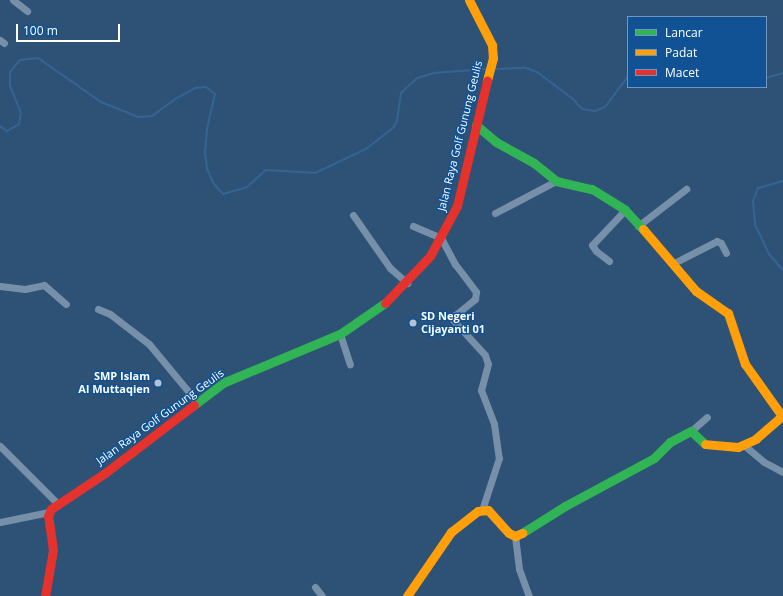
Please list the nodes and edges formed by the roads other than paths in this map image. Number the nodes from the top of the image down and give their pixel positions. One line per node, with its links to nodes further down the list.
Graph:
1 (13, 0): 3 (street)
2 (468, 0): 4 (street, Jalan Raya Golf Gunung Geulis)
3 (27, 11)
4 (476, 125): 5 (street); 12 (street, Jalan Raya Golf Gunung Geulis)
5 (556, 181): 7 (street); 8 (street)
6 (686, 189): 11 (street)
7 (625, 210): 11 (street); 14 (street)
8 (495, 213)
9 (353, 215): 16 (street)
10 (413, 226): 12 (street)
11 (638, 226): 15 (street)
12 (441, 238): 16 (street, Jalan Raya Golf Gunung Geulis); 29 (street)
13 (726, 253): 15 (street)
14 (609, 261)
15 (674, 263): 26 (street)
16 (407, 283): 20 (street, Jalan Raya Golf Gunung Geulis)
17 (0, 286): 18 (street)
18 (66, 304)
19 (98, 309): 22 (street)
20 (340, 334): 21 (street); 22 (street, Jalan Raya Golf Gunung Geulis)
21 (350, 364)
22 (197, 402): 28 (street, Jalan Raya Golf Gunung Geulis)
23 (707, 417): 24 (street)
24 (691, 431): 26 (street); 32 (street)
25 (0, 446): 28 (street)
26 (746, 446): 27 (street)
27 (783, 472)
28 (58, 504): 30 (street, Jalan Raya Golf Gunung Geulis)
29 (482, 510): 32 (street); 36 (street)
30 (50, 512): 31 (street); 34 (street)
31 (0, 522)
32 (515, 536): 37 (street)
33 (315, 587): 35 (street)
34 (45, 596)
35 (322, 596)
36 (407, 596)
37 (529, 596)

